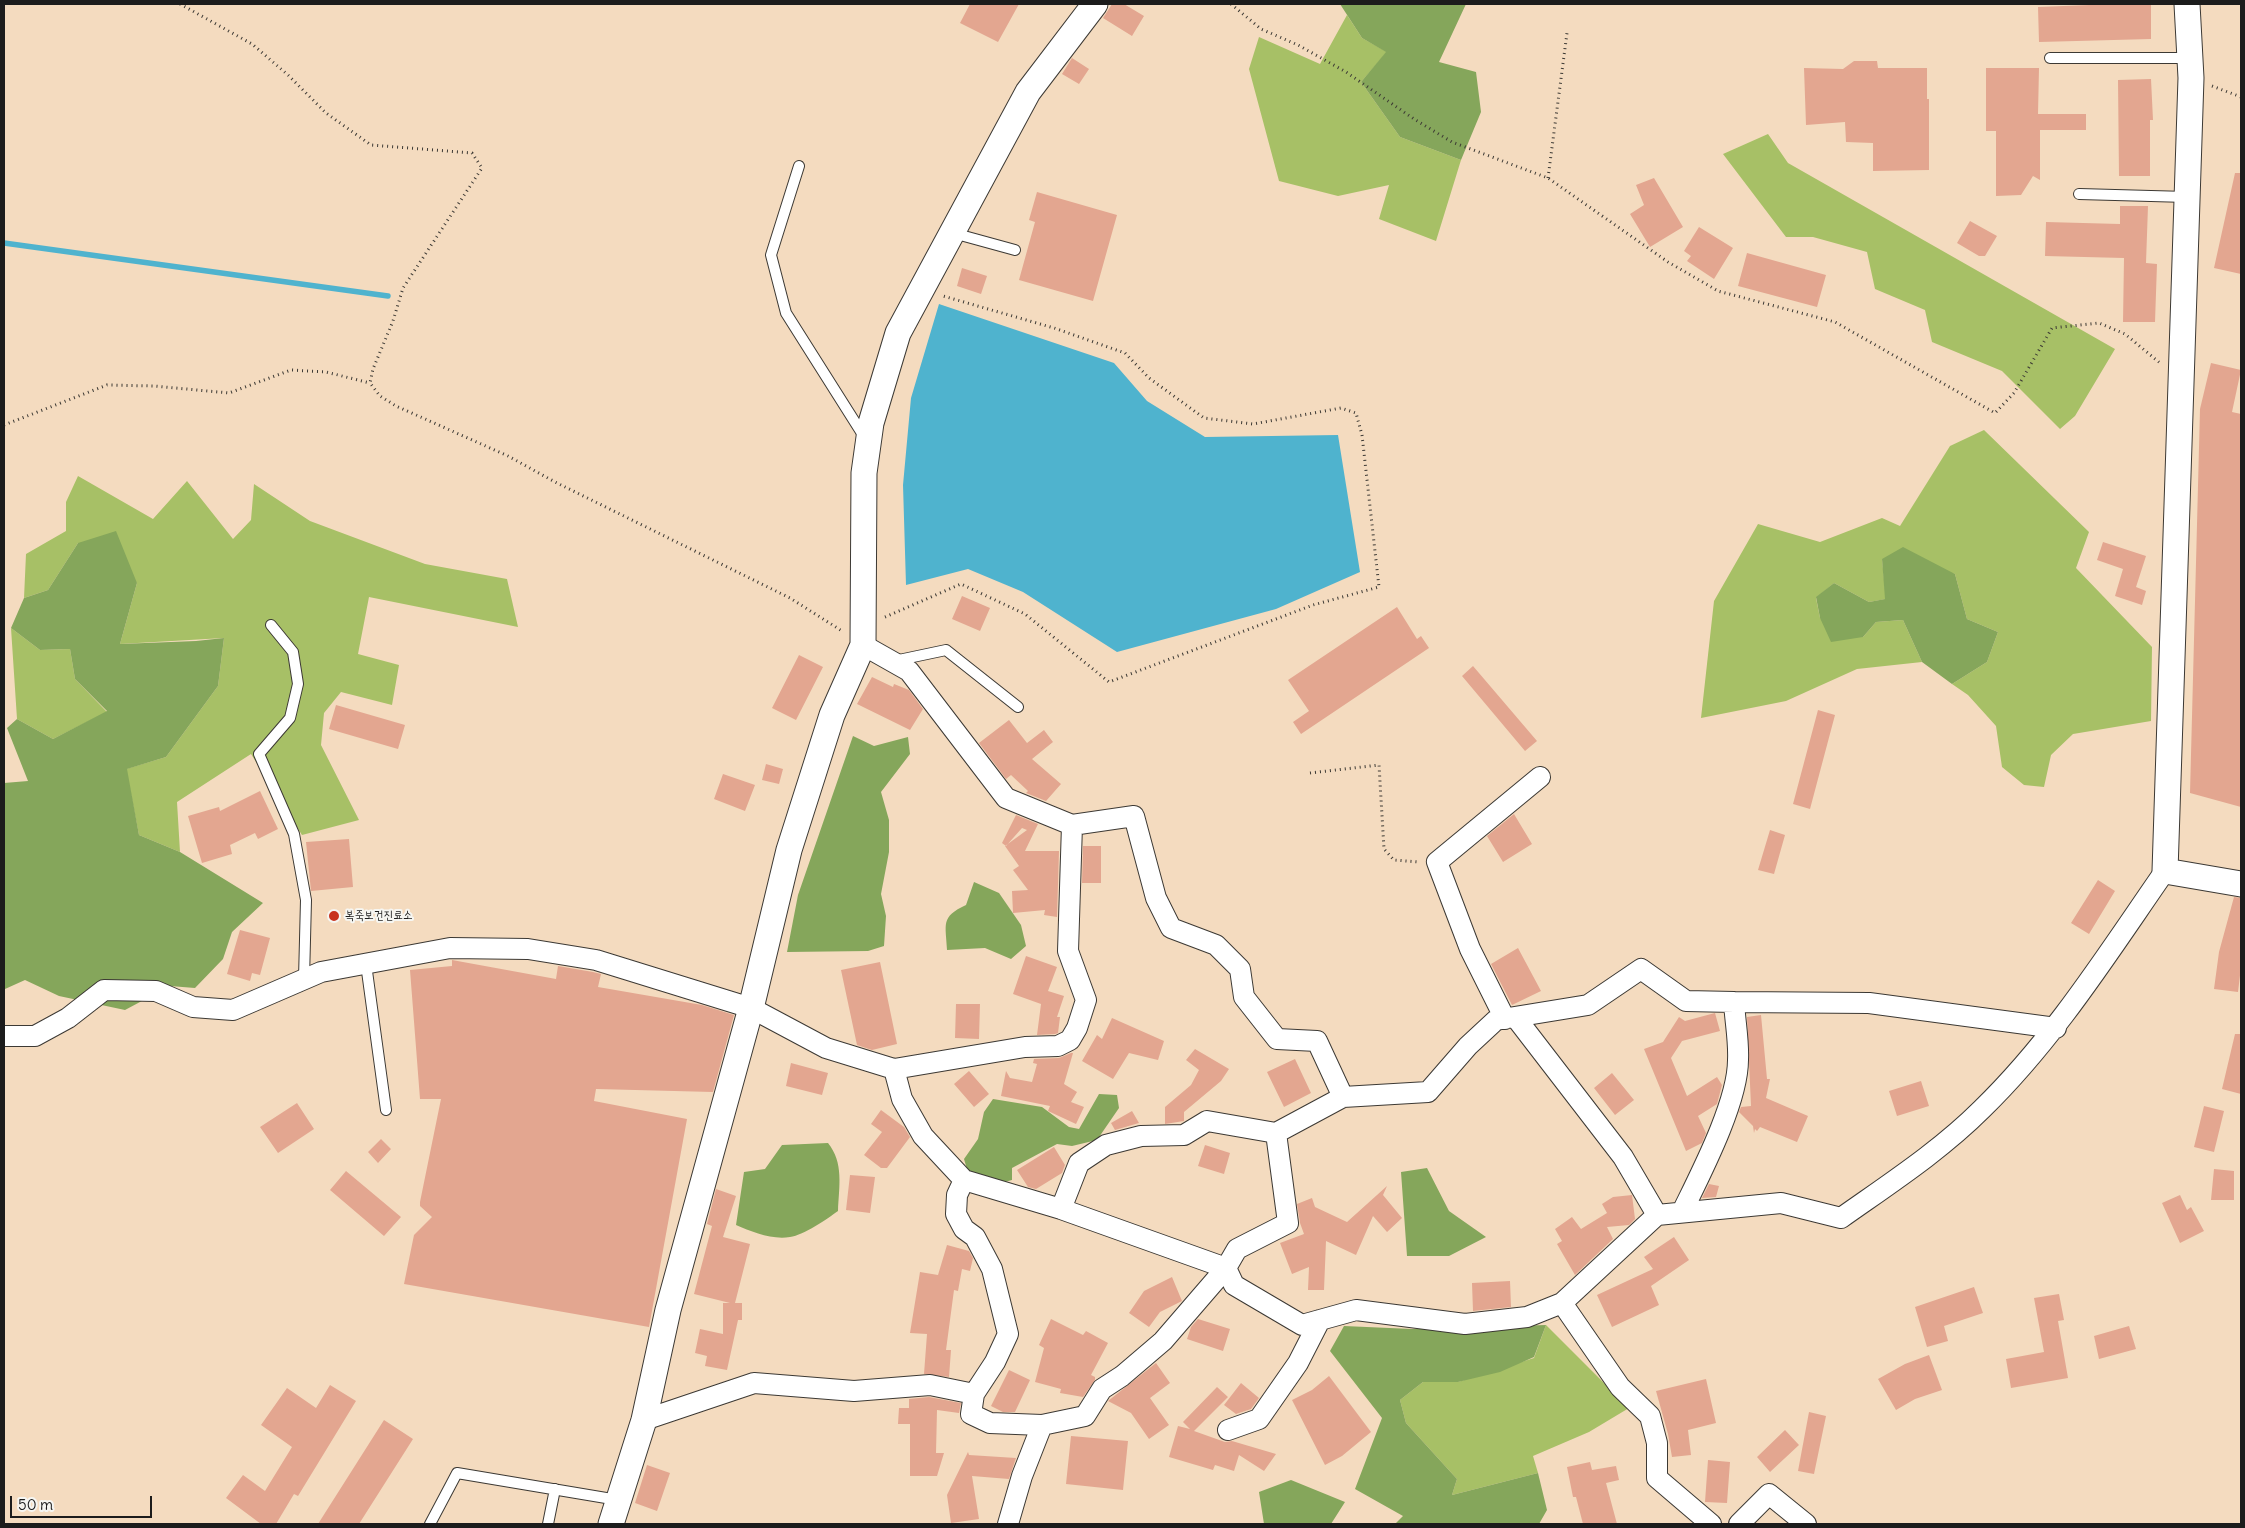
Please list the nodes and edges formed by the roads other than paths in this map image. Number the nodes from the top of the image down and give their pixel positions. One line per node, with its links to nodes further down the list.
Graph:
1 (1095, 4): 8 (street)
2 (2187, 4): 4 (street)
3 (2050, 58): 4 (lane)
4 (2190, 68): 7 (street)
5 (799, 166): 10 (lane)
6 (2079, 194): 7 (lane)
7 (2187, 197): 17 (street)
8 (952, 233): 9 (lane); 10 (street)
9 (1015, 250)
10 (868, 443): 12 (street)
11 (271, 624): 20 (lane)
12 (863, 635): 13 (street); 22 (street)
13 (893, 661): 14 (lane); 16 (street)
14 (1018, 706)
15 (1540, 777): 23 (street)
16 (1072, 825): 26 (street); 27 (street)
17 (2165, 871): 18 (street); 24 (street)
18 (2241, 884)
19 (366, 964): 20 (street); 22 (street); 28 (lane)
20 (304, 979): 25 (street)
21 (1734, 1002): 23 (street); 24 (street); 32 (street)
22 (751, 1008): 26 (street); 38 (street)
23 (1510, 1018): 27 (street); 33 (street)
24 (2056, 1028): 32 (street)
25 (4, 1036)
26 (894, 1069): 30 (street)
27 (1343, 1097): 29 (street)
28 (386, 1110)
29 (1276, 1133): 31 (street); 34 (street)
30 (964, 1180): 31 (street); 37 (street)
31 (1061, 1209): 34 (street)
32 (1682, 1212): 33 (street)
33 (1657, 1215): 35 (street)
34 (1226, 1268): 36 (street); 39 (street)
35 (1562, 1303): 36 (street); 47 (street)
36 (1320, 1320): 40 (street)
37 (974, 1394): 38 (street); 39 (street)
38 (644, 1420): 42 (street)
39 (1042, 1425): 46 (street)
40 (1228, 1430)
41 (555, 1490): 42 (lane); 43 (lane); 44 (lane)
42 (619, 1500): 45 (street)
43 (430, 1524)
44 (548, 1524)
45 (611, 1524)
46 (1008, 1524)
47 (1711, 1524)
48 (1738, 1524): 49 (street)
49 (1806, 1524)

